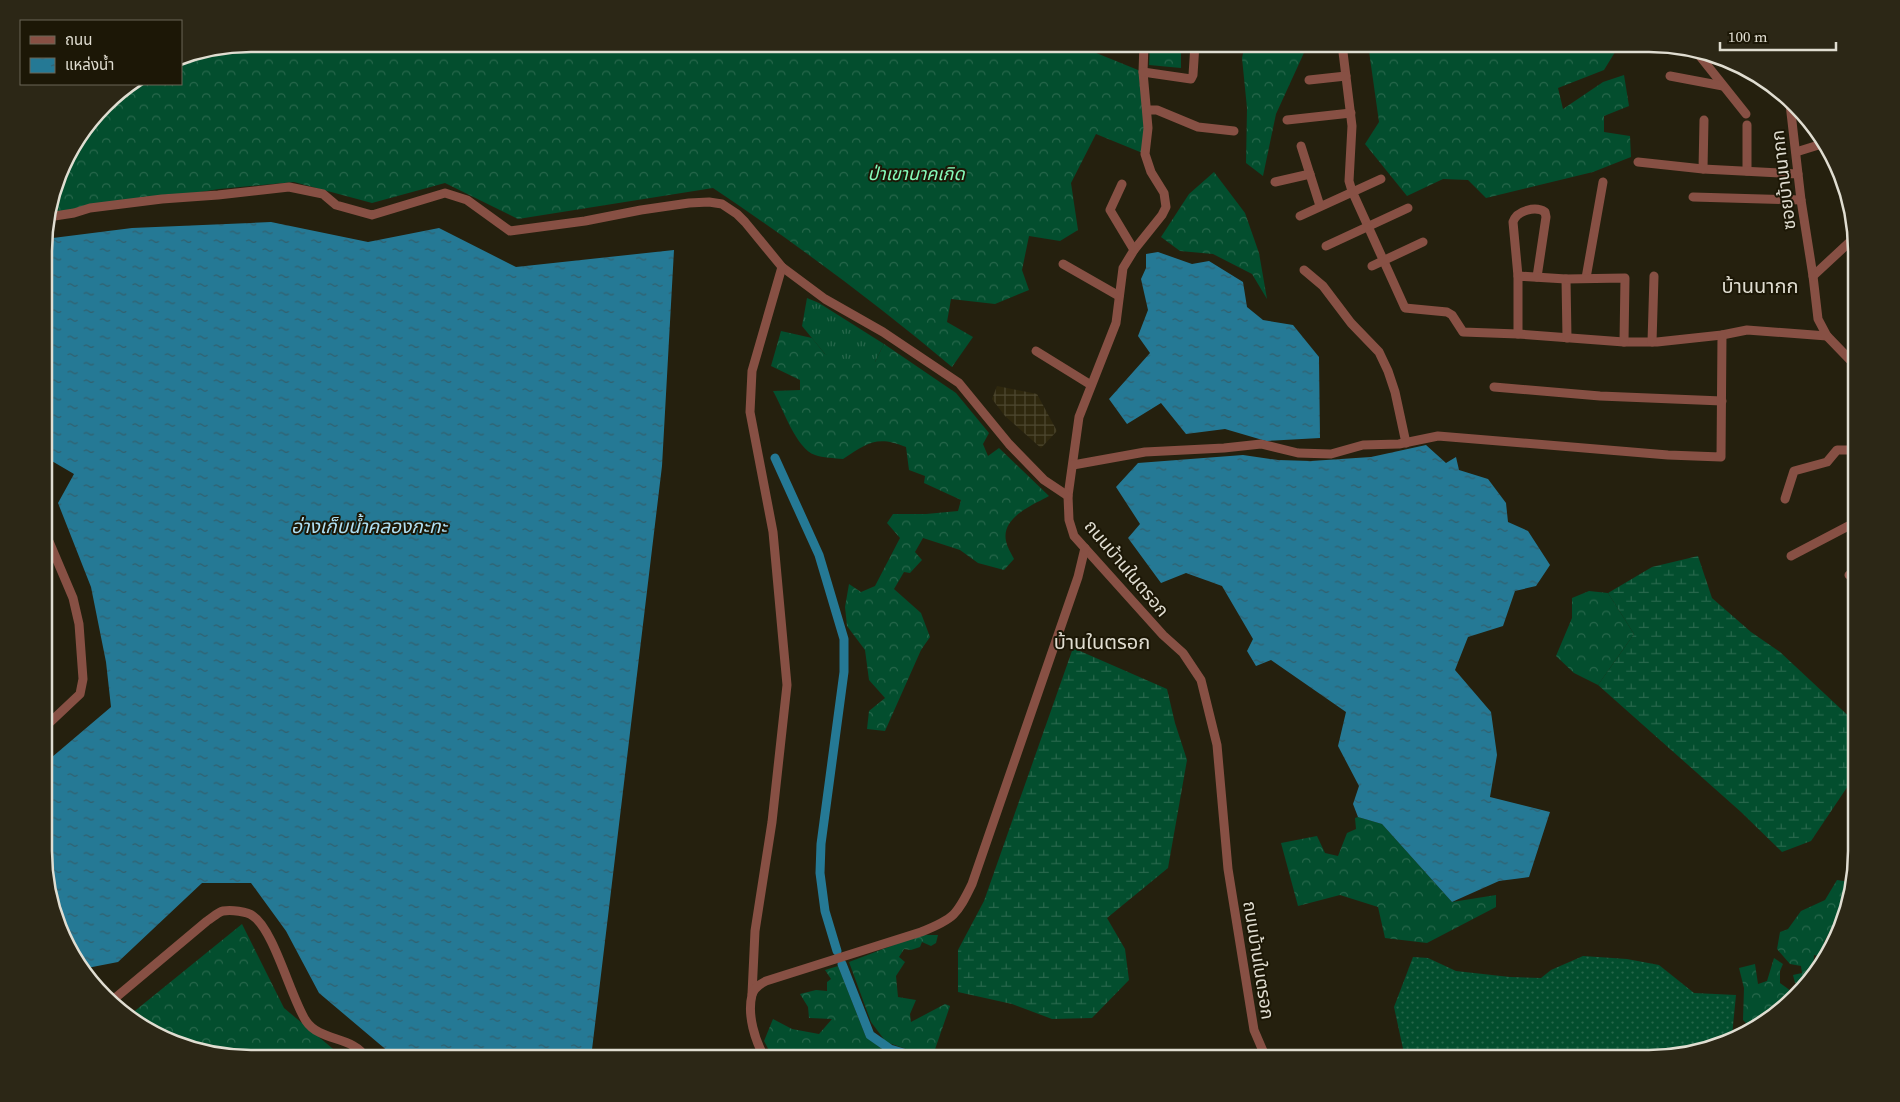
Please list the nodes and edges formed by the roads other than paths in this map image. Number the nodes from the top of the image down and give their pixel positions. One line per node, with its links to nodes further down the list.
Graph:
1 (1144, 52): 5 (street, ถนนบ้านในตรอก)
2 (1194, 52): 5 (street)
3 (1343, 52): 6 (street)
4 (1703, 60): 9 (street)
5 (1143, 72): 10 (street, ถนนบ้านในตรอก)
6 (1346, 76): 8 (street); 11 (street)
7 (1670, 76): 9 (street)
8 (1309, 80)
9 (1723, 86): 13 (street)
10 (1147, 110): 17 (street); 41 (street, ถนนบ้านในตรอก)
11 (1350, 113): 14 (street); 30 (street)
12 (1791, 113): 20 (street, ซอยบ้านนากก)
13 (1746, 114)
14 (1287, 120)
15 (1704, 120): 22 (street)
16 (1747, 125): 23 (street)
17 (1234, 131)
18 (1301, 146): 24 (street)
19 (1817, 146): 20 (street)
20 (1796, 152): 25 (street, ซอยบ้านนากก)
21 (1638, 162): 22 (street)
22 (1702, 169): 23 (street)
23 (1747, 171): 25 (street)
24 (1310, 174): 27 (street); 33 (street)
25 (1798, 174): 32 (street, ซอยบ้านนากก)
26 (1381, 179): 30 (street)
27 (1275, 182)
28 (1603, 182): 52 (street)
29 (1122, 184): 41 (street)
30 (1352, 191): 33 (street); 37 (street)
31 (1693, 197): 32 (street)
32 (1801, 200): 49 (street, ซอยบ้านนากก)
33 (1320, 206): 36 (street)
34 (1408, 208): 37 (street)
35 (56, 216): 45 (street)
36 (1300, 216)
37 (1368, 227): 40 (street); 42 (street)
38 (1423, 242): 42 (street)
39 (1847, 244): 49 (street)
40 (1326, 246)
41 (1134, 250): 53 (street, ถนนบ้านในตรอก)
42 (1383, 261): 44 (street); 54 (street)
43 (1063, 264): 53 (street)
44 (1372, 266)
45 (782, 267): 68 (street); 75 (street)
46 (1304, 270): 65 (street)
47 (1518, 276): 50 (street); 50 (street); 54 (street)
48 (1654, 276): 59 (street)
49 (1813, 276): 56 (street, ซอยบ้านนากก)
50 (1537, 277): 51 (street)
51 (1566, 278): 52 (street); 57 (street)
52 (1586, 278): 58 (street)
53 (1119, 296): 62 (street, ถนนบ้านในตรอก)
54 (1518, 334): 57 (street)
55 (1722, 335): 56 (street); 59 (street); 64 (street)
56 (1827, 336): 61 (street, ซอยบ้านนากก)
57 (1567, 338): 58 (street)
58 (1624, 342): 59 (street)
59 (1652, 342)
60 (1036, 351): 62 (street)
61 (1848, 358)
62 (1091, 385): 67 (street, ถนนบ้านในตรอก)
63 (1494, 387): 64 (street)
64 (1722, 401): 65 (street)
65 (1406, 442): 67 (street)
66 (1848, 450): 69 (street)
67 (1073, 465): 68 (street, ถนนบ้านในตรอก)
68 (1068, 496): 72 (street, ถนนบ้านในตรอก)
69 (1785, 499)
70 (1848, 526): 73 (street)
71 (52, 547): 74 (street)
72 (1085, 548): 75 (street); 79 (street, ถนนบ้านในตรอก)
73 (1791, 556)
74 (52, 722)
75 (752, 994): 78 (street)
76 (117, 997): 77 (street)
77 (359, 1050)
78 (760, 1050)
79 (1263, 1050)

